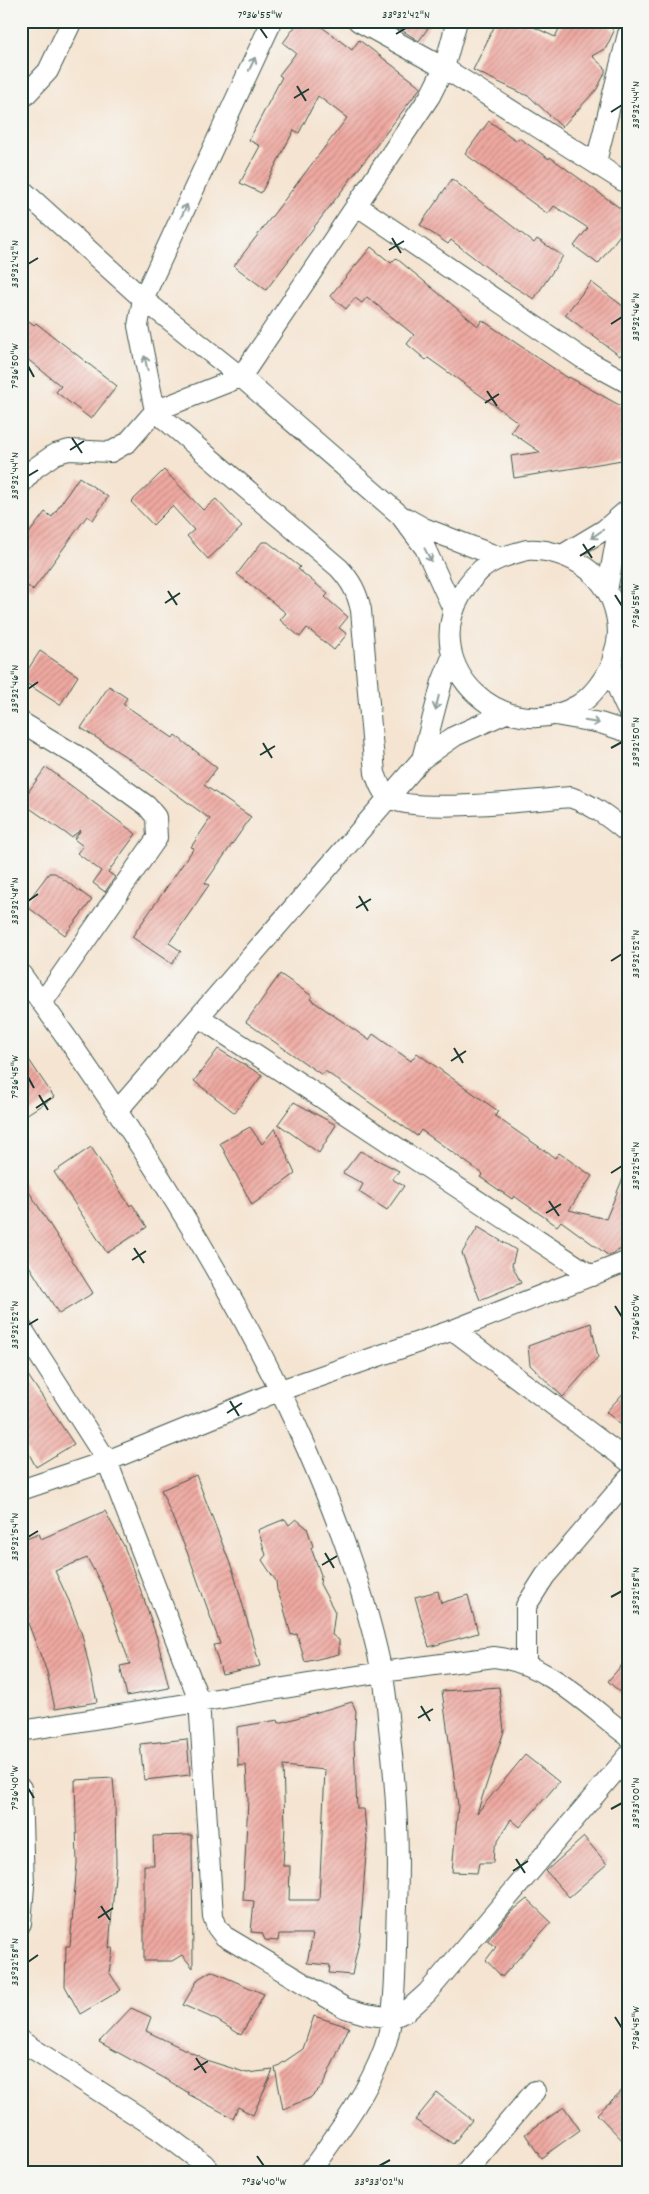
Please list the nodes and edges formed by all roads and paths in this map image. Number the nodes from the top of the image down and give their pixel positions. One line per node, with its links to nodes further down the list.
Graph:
1 (72, 21): 7 (street)
2 (272, 21): 12 (street, one-way to 2)
3 (358, 21): 6 (street)
4 (457, 21): 6 (street)
5 (628, 34): 8 (street)
6 (444, 68): 8 (street); 11 (street)
7 (21, 100)
8 (596, 162): 9 (street)
9 (628, 184)
10 (21, 189): 12 (street)
11 (356, 205): 13 (street); 14 (street)
12 (143, 299): 13 (street); 15 (street, one-way to 12)
13 (241, 376): 15 (street); 18 (street)
14 (628, 383)
15 (155, 411): 16 (street); 31 (street)
16 (21, 484)
17 (628, 510): 19 (street, one-way to 19); 21 (street)
18 (400, 515): 20 (street); 22 (street, one-way to 22)
19 (564, 554): 20 (street); 21 (street)
20 (499, 557): 22 (street)
21 (607, 591): 24 (street)
22 (453, 609): 23 (street)
23 (452, 657): 26 (street); 30 (street, one-way to 30)
24 (612, 665): 25 (street); 27 (street)
25 (628, 711)
26 (506, 713): 27 (street); 30 (street)
27 (555, 715): 29 (street, one-way to 29)
28 (21, 722): 34 (street)
29 (628, 732)
30 (422, 759): 31 (street)
31 (388, 797): 32 (street); 35 (street)
32 (628, 833)
33 (21, 974): 34 (street)
34 (42, 1003): 36 (street)
35 (199, 1018): 36 (street); 38 (street)
36 (118, 1110): 41 (street)
37 (628, 1261): 38 (street)
38 (592, 1276): 40 (street)
39 (21, 1327): 42 (street)
40 (453, 1330): 41 (street); 43 (street)
41 (281, 1390): 42 (street); 47 (street)
42 (107, 1461): 45 (street); 48 (street)
43 (628, 1461)
44 (628, 1479): 46 (street)
45 (21, 1490)
46 (526, 1664): 47 (street); 50 (street)
47 (382, 1672): 48 (street); 54 (street)
48 (199, 1700): 49 (street); 54 (street)
49 (21, 1731)
50 (628, 1736)
51 (628, 1756): 54 (street)
52 (21, 1788): 53 (street)
53 (21, 1923)
54 (392, 2018): 58 (street)
55 (21, 2041): 57 (street)
56 (535, 2091): 59 (street)
57 (212, 2173)
58 (309, 2173)
59 (465, 2173)

